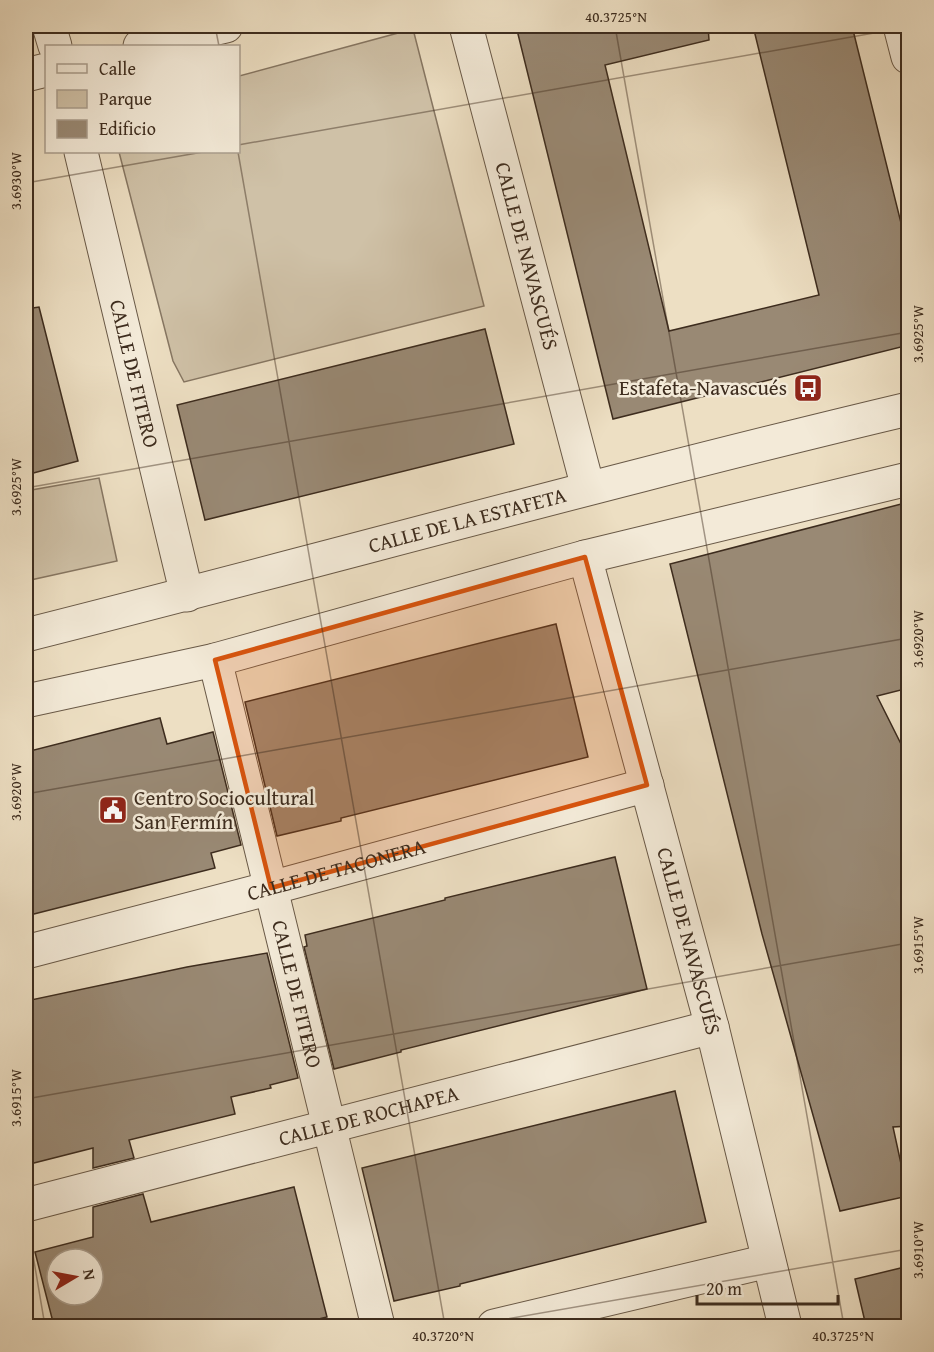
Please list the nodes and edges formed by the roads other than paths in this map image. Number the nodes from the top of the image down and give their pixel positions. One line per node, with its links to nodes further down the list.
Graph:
1 (49, 26): 5 (street)
2 (226, 26): 6 (street)
3 (466, 26): 13 (street, CALLE DE NAVASCUÉS)
4 (900, 26): 7 (street)
5 (55, 45)
6 (144, 45)
7 (909, 57)
8 (45, 70): 9 (street)
9 (26, 75)
10 (81, 153): 15 (street, CALLE DE FITERO)
11 (909, 409): 13 (street, CALLE DE LA ESTAFETA)
12 (909, 479): 14 (street)
13 (588, 488): 15 (street, CALLE DE LA ESTAFETA)
14 (585, 557): 17 (street); 19 (street, CALLE DE NAVASCUÉS)
15 (187, 595): 16 (street, CALLE DE LA ESTAFETA)
16 (26, 635)
17 (215, 660): 18 (street); 20 (street, CALLE DE FITERO)
18 (26, 701)
19 (647, 785): 20 (street, CALLE DE TACONERA); 22 (street, CALLE DE NAVASCUÉS)
20 (271, 888): 21 (street, CALLE DE TACONERA); 23 (street, CALLE DE FITERO)
21 (26, 952)
22 (712, 1027): 23 (street, CALLE DE ROCHAPEA); 25 (street, CALLE DE NAVASCUÉS)
23 (329, 1126): 24 (street, CALLE DE ROCHAPEA); 26 (street, CALLE DE FITERO)
24 (26, 1205)
25 (768, 1261): 27 (street); 28 (street, CALLE DE NAVASCUÉS)
26 (378, 1326)
27 (494, 1326)
28 (785, 1326)

